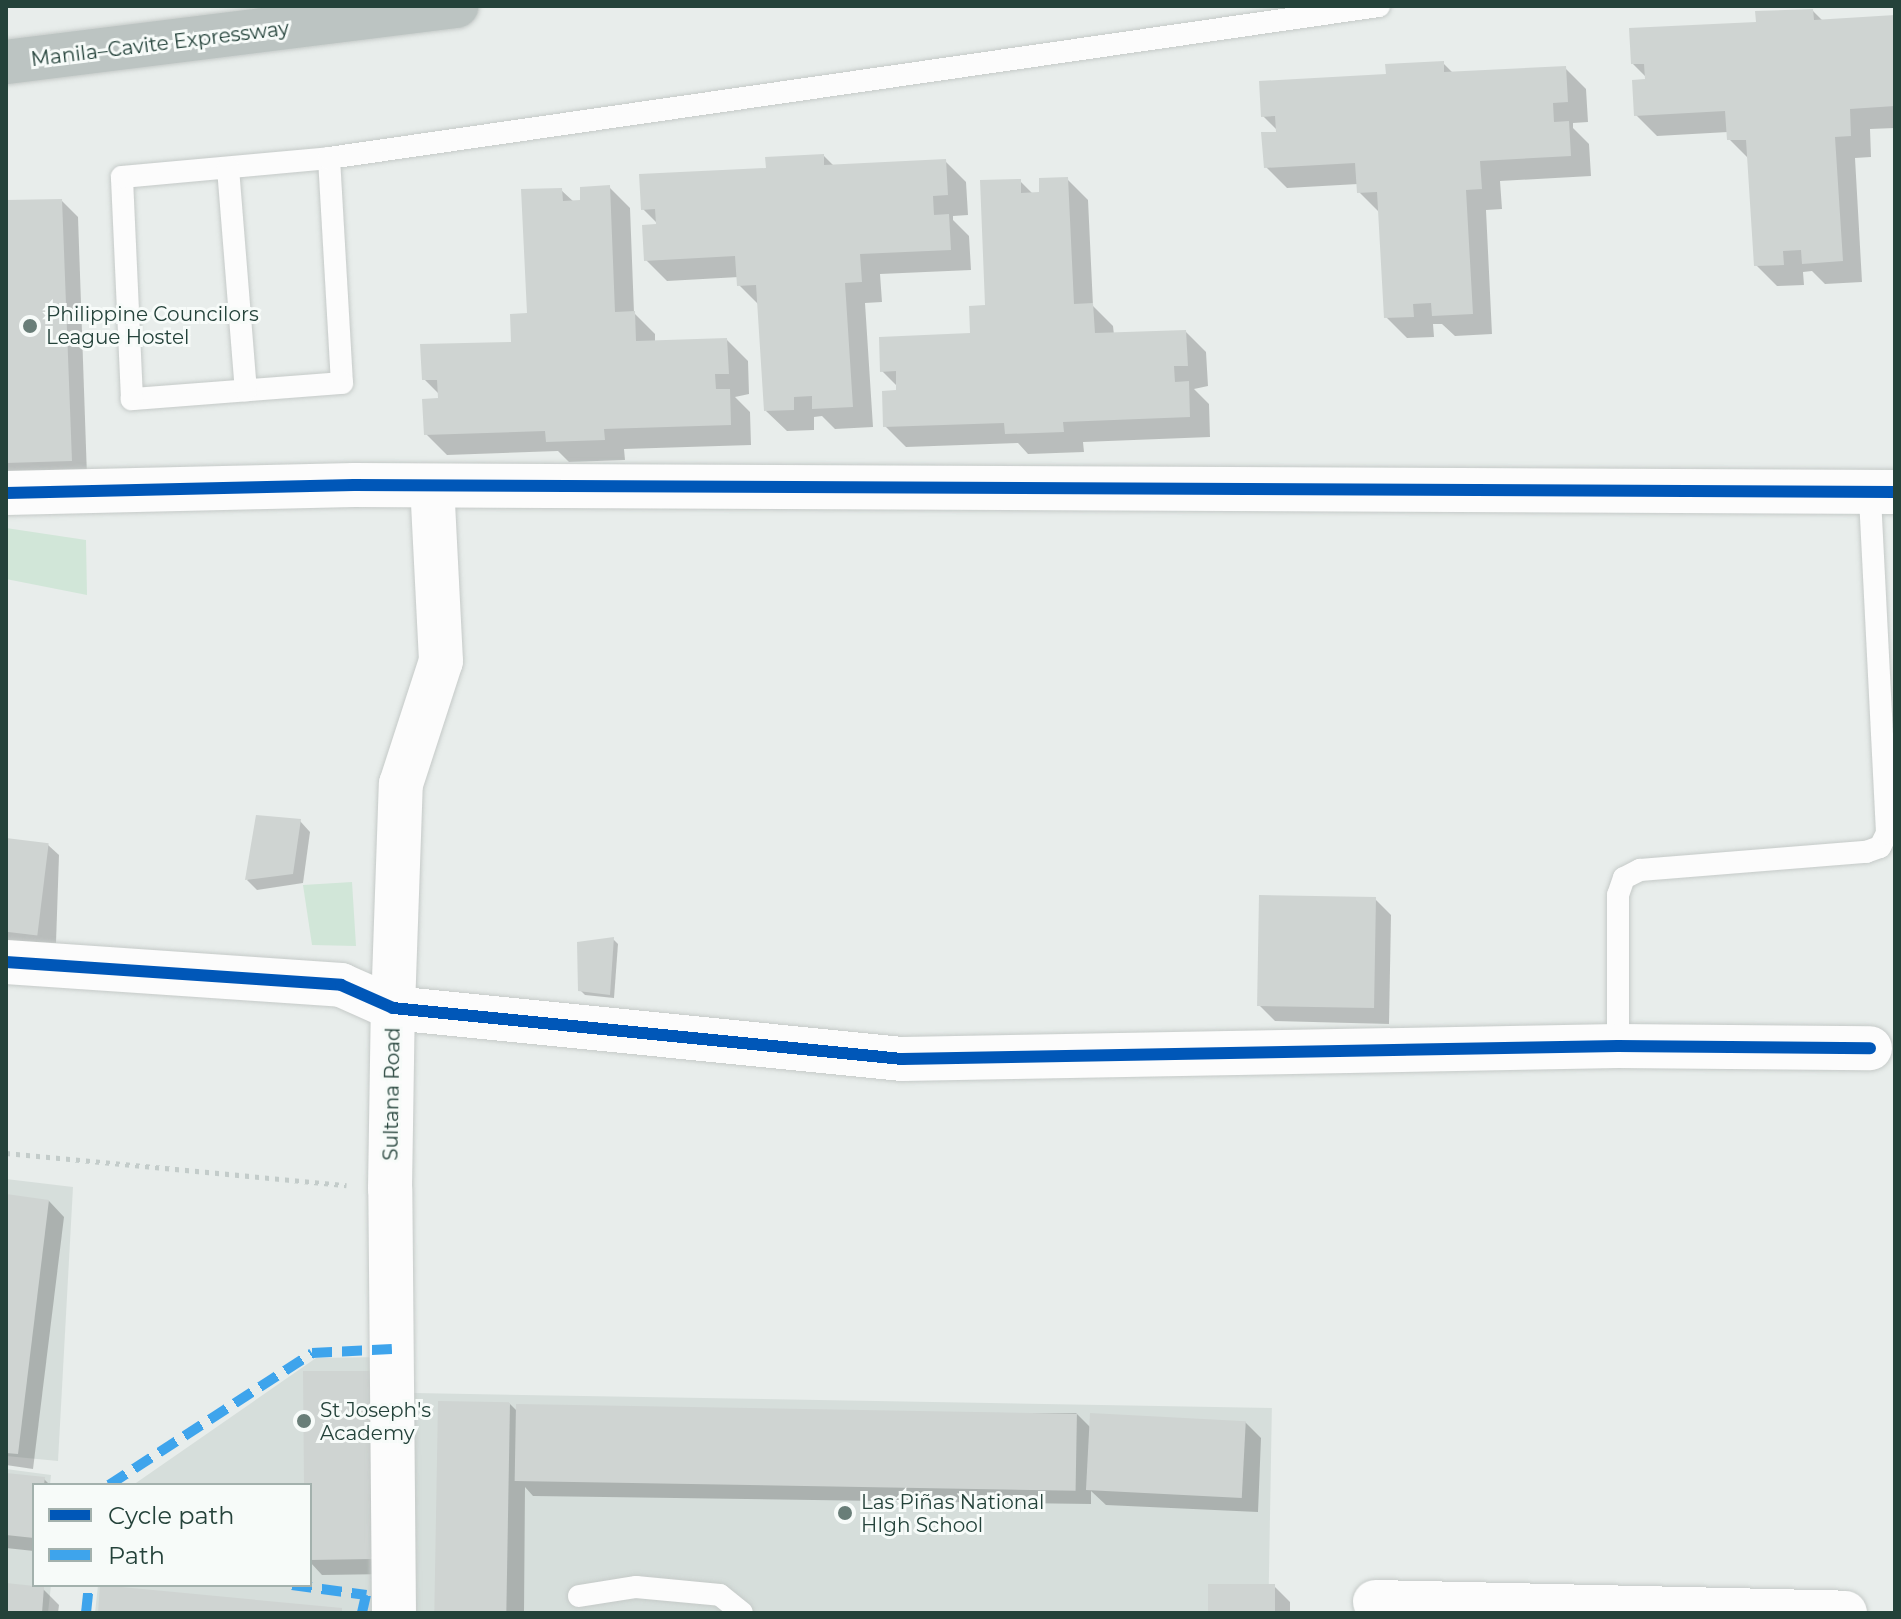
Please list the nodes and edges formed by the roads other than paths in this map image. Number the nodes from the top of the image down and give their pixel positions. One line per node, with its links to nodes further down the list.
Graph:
1 (457, 6): 3 (highway, Manila–Cavite Expressway)
2 (1379, 6): 4 (lane)
3 (6, 62)
4 (329, 158): 5 (lane); 6 (lane)
5 (228, 168): 6 (lane); 6 (lane)
6 (246, 390)
7 (432, 486): 8 (street); 9 (street); 11 (street, Sultana Road)
8 (1883, 492): 12 (lane)
9 (6, 493)
10 (6, 962): 11 (street)
11 (393, 1008): 12 (street); 16 (street, Sultana Road)
12 (1618, 1046): 13 (street)
13 (1870, 1048)
14 (579, 1596): 17 (lane)
15 (1375, 1602): 18 (street)
16 (394, 1613)
17 (742, 1613)
18 (1845, 1613)

